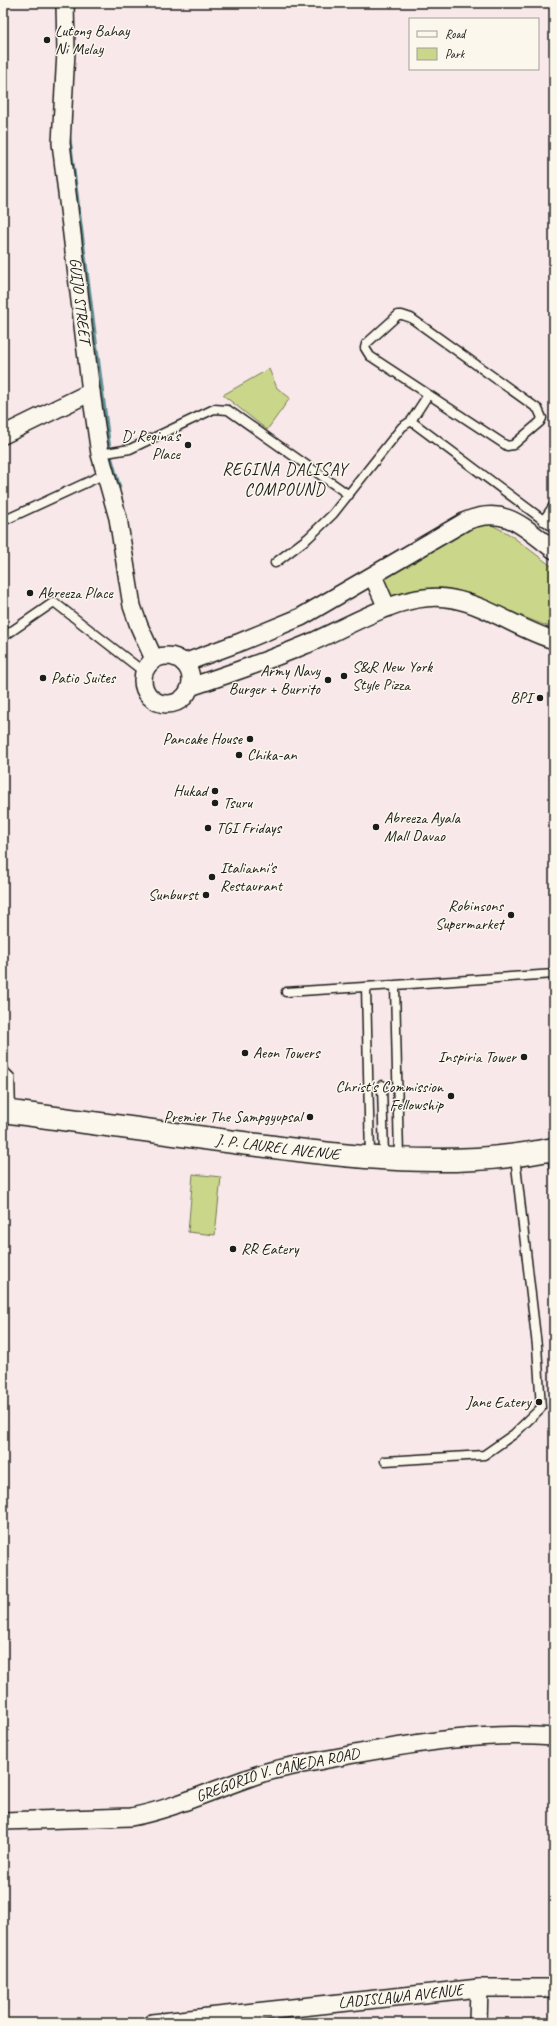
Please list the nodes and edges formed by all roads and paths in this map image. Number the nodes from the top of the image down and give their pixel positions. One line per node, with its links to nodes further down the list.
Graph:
1 (65, 3): 2 (street, GUIJO STREET)
2 (91, 392): 5 (street); 6 (street, GUIJO STREET)
3 (428, 395): 3 (lane); 4 (lane)
4 (411, 421): 8 (lane); 11 (lane)
5 (3, 435)
6 (100, 454): 7 (street, GUIJO STREET); 8 (lane)
7 (105, 474): 10 (lane); 20 (street, GUIJO STREET)
8 (349, 494): 14 (lane)
9 (554, 504): 11 (lane)
10 (3, 521)
11 (544, 521): 12 (lane)
12 (554, 528)
13 (554, 550): 15 (street)
14 (275, 563)
15 (372, 576): 16 (street); 19 (street)
16 (387, 608): 18 (street); 21 (street)
17 (3, 637): 20 (lane)
18 (554, 640)
19 (184, 663): 20 (street); 21 (street)
20 (149, 665): 21 (street)
21 (190, 687)
22 (554, 974): 23 (lane)
23 (395, 985): 24 (lane); 31 (lane)
24 (366, 987): 25 (lane); 31 (lane)
25 (286, 992)
26 (3, 1070): 28 (lane)
27 (382, 1085): 31 (lane)
28 (7, 1112): 31 (main road, J. P. LAUREL AVENUE)
29 (514, 1154): 30 (main road, J. P. LAUREL AVENUE); 31 (main road, J. P. LAUREL AVENUE); 32 (lane)
30 (553, 1155)
31 (384, 1159)
32 (385, 1461)
33 (554, 1737): 34 (street, GREGORIO V. CAÑEDA ROAD)
34 (3, 1821)
35 (479, 1988): 36 (street, LADISLAWA AVENUE); 37 (street, LADISLAWA AVENUE); 39 (street)
36 (554, 1988)
37 (274, 2017): 38 (street, LADISLAWA AVENUE)
38 (152, 2023)
39 (478, 2023)

